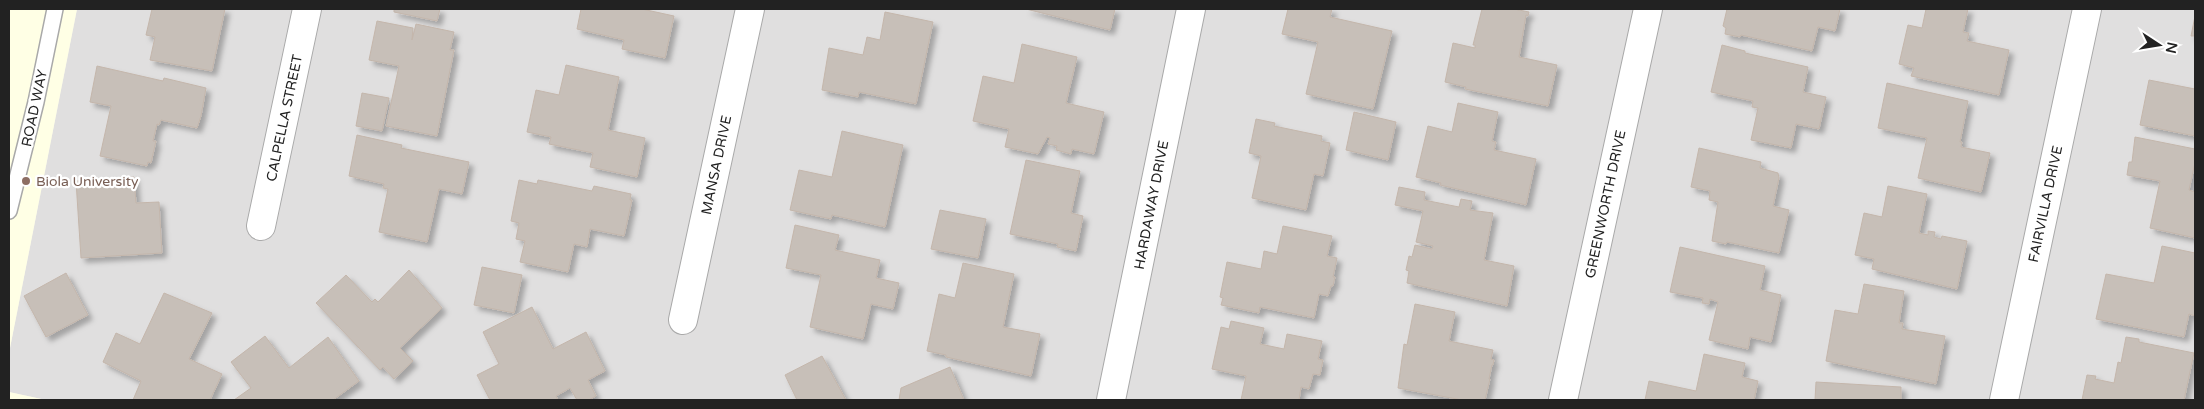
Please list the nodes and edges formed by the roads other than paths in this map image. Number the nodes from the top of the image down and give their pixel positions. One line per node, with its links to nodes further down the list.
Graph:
1 (55, 9): 7 (lane, ROAD WAY)
2 (308, 9): 8 (street, CALPELLA STREET)
3 (750, 9): 9 (street, MANSA DRIVE)
4 (1191, 9): 10 (street, HARDAWAY DRIVE)
5 (1648, 9): 11 (street, GREENWORTH DRIVE)
6 (2086, 9): 12 (street, FAIRVILLA DRIVE)
7 (9, 211)
8 (261, 226)
9 (683, 320)
10 (1112, 400)
11 (1563, 400)
12 (2004, 400)

